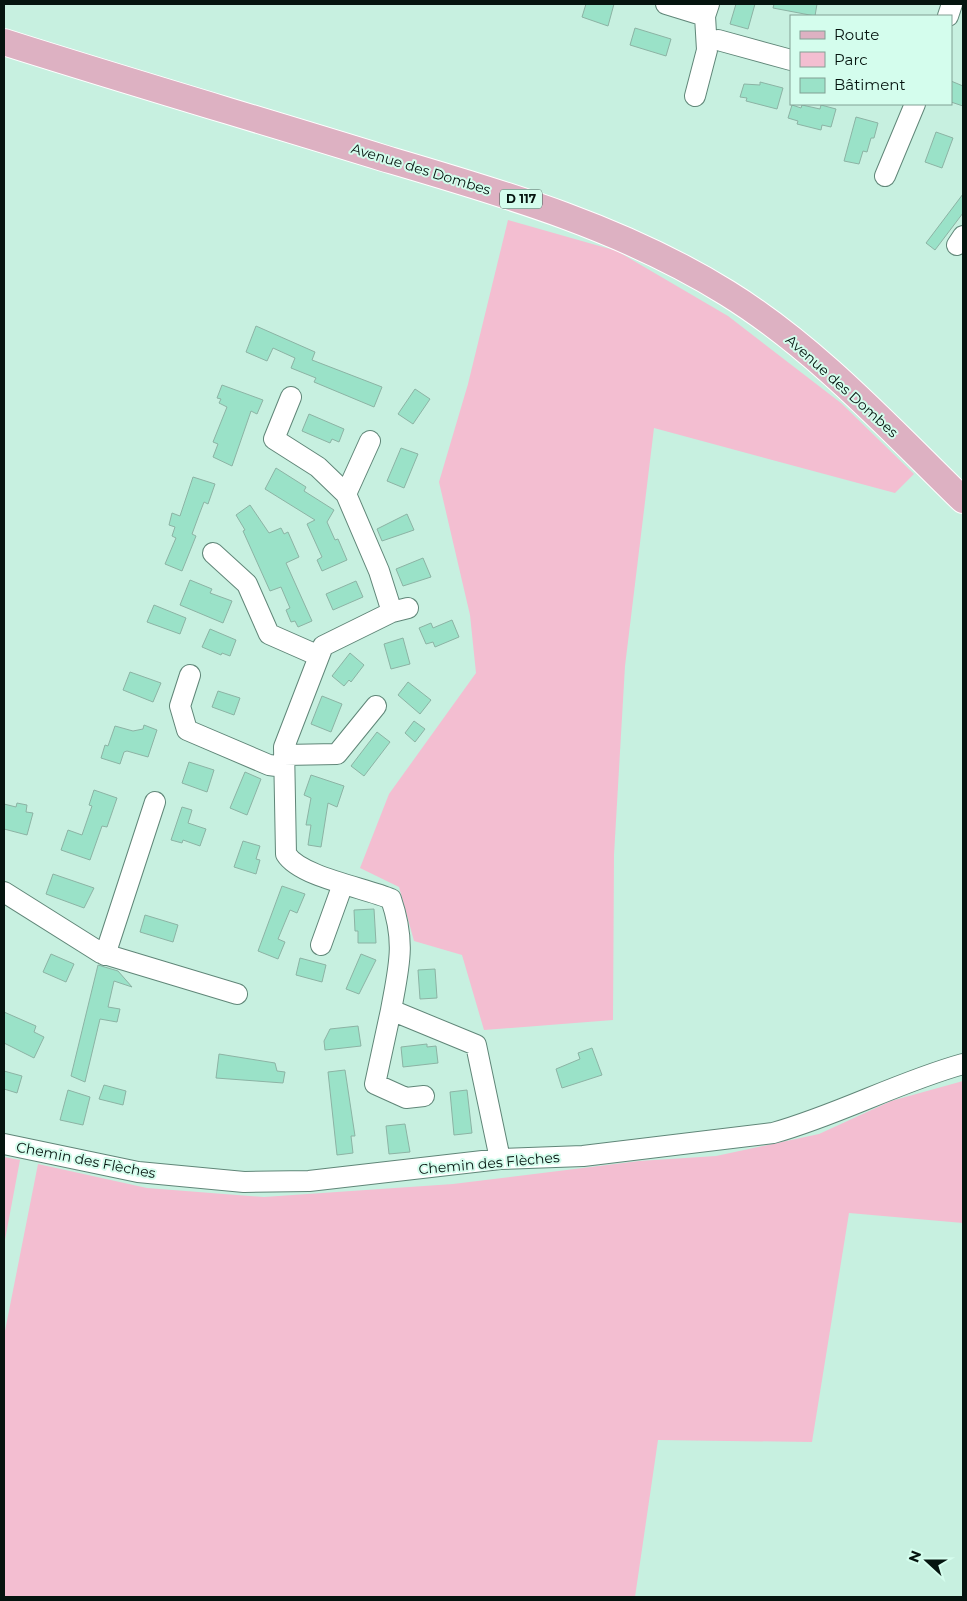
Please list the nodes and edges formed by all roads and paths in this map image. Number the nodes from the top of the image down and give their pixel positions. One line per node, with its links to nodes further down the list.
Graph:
1 (666, 4): 2 (street)
2 (707, 10): 4 (street)
3 (4, 42): 12 (main road, Avenue des Dombes / D 117)
4 (707, 42): 5 (street); 6 (street)
5 (790, 60)
6 (695, 96)
7 (915, 105): 8 (street)
8 (885, 176)
9 (291, 397): 11 (street)
10 (370, 441): 11 (street)
11 (346, 494): 14 (street)
12 (963, 500)
13 (213, 553): 14 (street)
14 (319, 656): 17 (street)
15 (190, 675): 17 (street)
16 (376, 706): 17 (street)
17 (284, 761): 19 (street)
18 (155, 802): 22 (street)
19 (343, 884): 21 (street); 24 (street)
20 (4, 892): 22 (street)
21 (321, 945)
22 (105, 955): 23 (street)
23 (237, 994)
24 (391, 1010): 26 (street); 28 (street)
25 (963, 1064): 28 (street, Chemin des Flèches)
26 (424, 1096)
27 (4, 1144): 28 (street, Chemin des Flèches)
28 (500, 1159)

